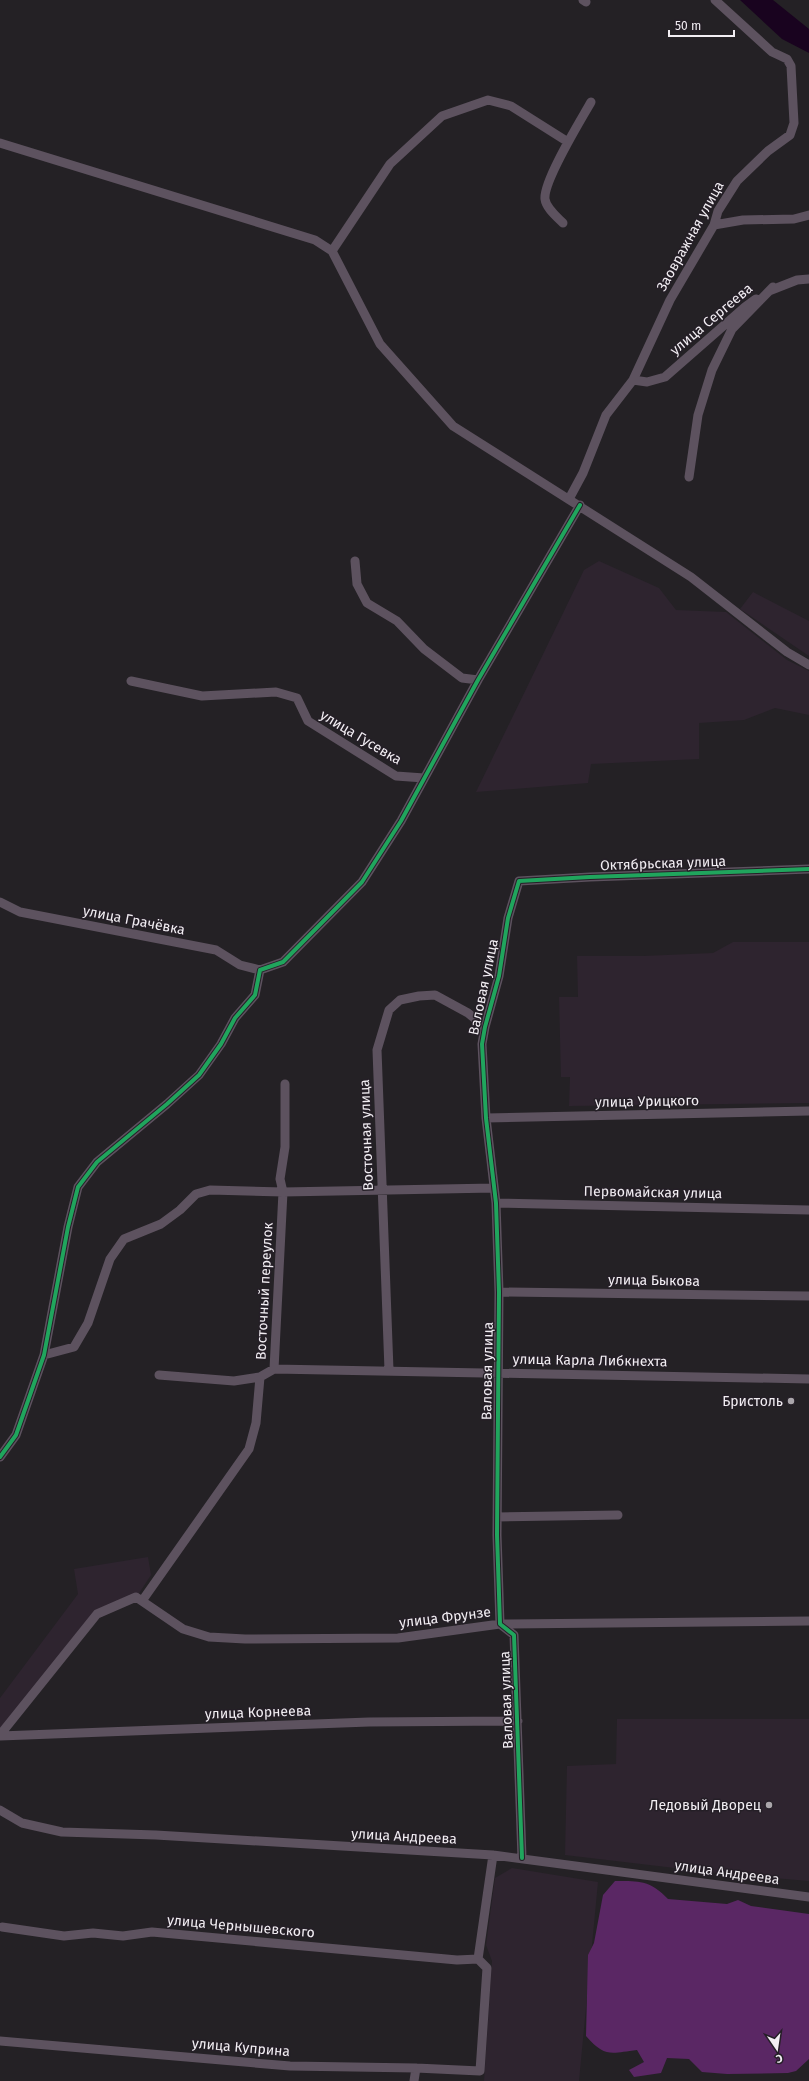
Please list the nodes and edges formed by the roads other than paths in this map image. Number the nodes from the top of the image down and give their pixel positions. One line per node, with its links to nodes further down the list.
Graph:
1 (715, 0): 7 (street, Заовражная улица)
2 (591, 102): 3 (street)
3 (568, 142): 6 (street); 8 (street)
4 (0, 143): 8 (street)
5 (809, 216): 7 (street)
6 (563, 223)
7 (714, 225): 11 (street, Заовражная улица)
8 (332, 252): 13 (street)
9 (809, 279): 10 (street, улица Сергеева)
10 (773, 287): 11 (street, улица Сергеева); 12 (street)
11 (633, 380): 13 (street, Заовражная улица)
12 (689, 477)
13 (569, 499): 14 (street)
14 (580, 506): 16 (street); 17 (street)
15 (355, 561): 17 (street)
16 (809, 665)
17 (478, 680): 19 (street)
18 (131, 681): 19 (street, улица Гусевка)
19 (424, 778): 23 (street)
20 (809, 869): 21 (street, Октябрьская улица)
21 (519, 881): 24 (street, Валовая улица)
22 (0, 902): 23 (street, улица Грачёвка)
23 (260, 970): 35 (street)
24 (485, 1027): 27 (street, Валовая улица); 29 (street, Восточная улица)
25 (285, 1084): 30 (street, Восточный переулок)
26 (809, 1112): 27 (street, улица Урицкого)
27 (486, 1118): 28 (street, Валовая улица)
28 (494, 1188): 29 (street); 31 (street, Валовая улица)
29 (382, 1190): 30 (street); 37 (street, Восточная улица)
30 (283, 1192): 35 (street); 36 (street, Восточный переулок)
31 (496, 1203): 32 (street, Первомайская улица); 33 (street, Валовая улица)
32 (809, 1210)
33 (499, 1292): 34 (street, улица Быкова); 38 (street, Валовая улица)
34 (809, 1296)
35 (44, 1355): 42 (street)
36 (274, 1369): 37 (street, улица Карла Либкнехта); 40 (street, Восточный переулок)
37 (389, 1370): 38 (street, улица Карла Либкнехта)
38 (498, 1372): 41 (street, улица Карла Либкнехта); 44 (street, Валовая улица)
39 (159, 1375): 40 (street)
40 (260, 1377): 45 (street, Восточный переулок)
41 (809, 1379)
42 (0, 1457)
43 (618, 1515): 44 (street)
44 (497, 1517): 47 (street, Валовая улица)
45 (142, 1601): 47 (street, улица Фрунзе); 49 (street)
46 (809, 1622): 47 (street, улица Фрунзе)
47 (500, 1624): 48 (street, Валовая улица)
48 (518, 1721): 49 (street, улица Корнеева); 52 (street, Валовая улица)
49 (0, 1736)
50 (0, 1810): 51 (street, улица Андреева)
51 (493, 1855): 52 (street, улица Андреева); 55 (street)
52 (522, 1858): 53 (street, улица Андреева)
53 (809, 1897)
54 (2, 1927): 55 (street, улица Чернышевского)
55 (478, 1960): 57 (street, улица Куприна)
56 (0, 2041): 57 (street, улица Куприна)
57 (416, 2068): 58 (street)
58 (414, 2081)

